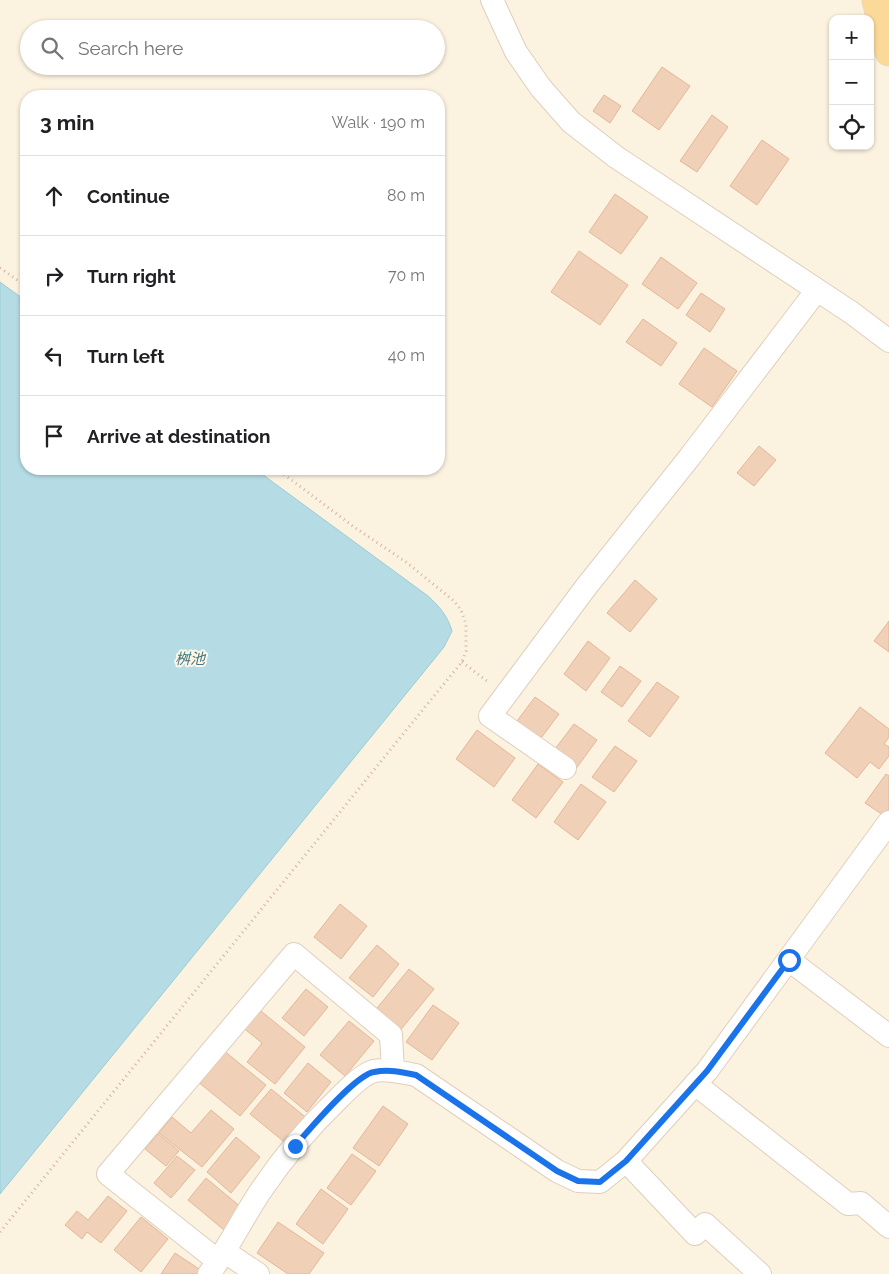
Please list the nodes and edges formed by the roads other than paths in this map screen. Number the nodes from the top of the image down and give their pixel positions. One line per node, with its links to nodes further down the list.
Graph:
1 (492, 0): 4 (street)
2 (876, 0): 3 (main road)
3 (889, 52)
4 (817, 290): 5 (street); 6 (street)
5 (889, 341)
6 (565, 768)
7 (889, 822): 8 (street)
8 (789, 960): 9 (street); 11 (street)
9 (889, 1036)
10 (394, 1071): 12 (street); 14 (street); 14 (street)
11 (695, 1084): 12 (street); 13 (street)
12 (626, 1161): 16 (street)
13 (889, 1227)
14 (218, 1262): 15 (street)
15 (258, 1274)
16 (760, 1274)

